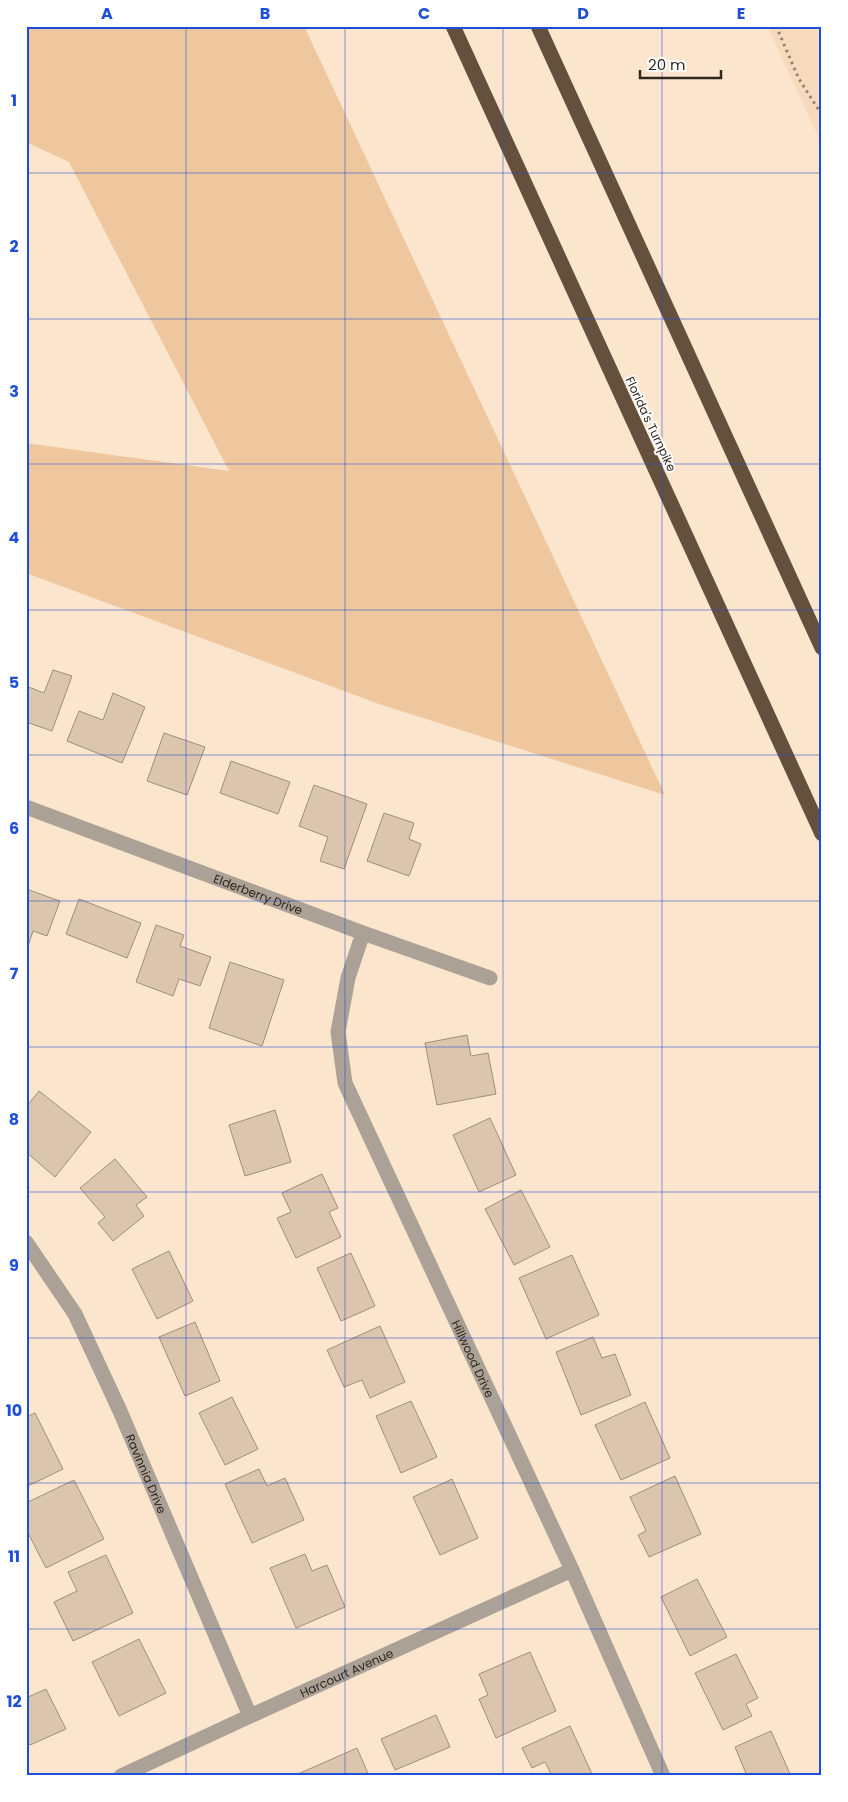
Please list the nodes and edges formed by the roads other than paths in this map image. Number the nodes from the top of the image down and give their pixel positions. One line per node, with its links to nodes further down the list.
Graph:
1 (453, 26): 5 (highway, Florida's Turnpike)
2 (538, 26): 3 (highway)
3 (822, 648)
4 (26, 807): 6 (street, Elderberry Drive)
5 (822, 834)
6 (364, 933): 7 (street, Elderberry Drive); 9 (street, Hillwood Drive)
7 (490, 978)
8 (26, 1242): 10 (street, Ravinnia Drive)
9 (572, 1570): 10 (street, Harcourt Avenue); 12 (street, Hillwood Drive)
10 (250, 1716): 11 (street, Harcourt Avenue)
11 (121, 1776)
12 (663, 1776)

